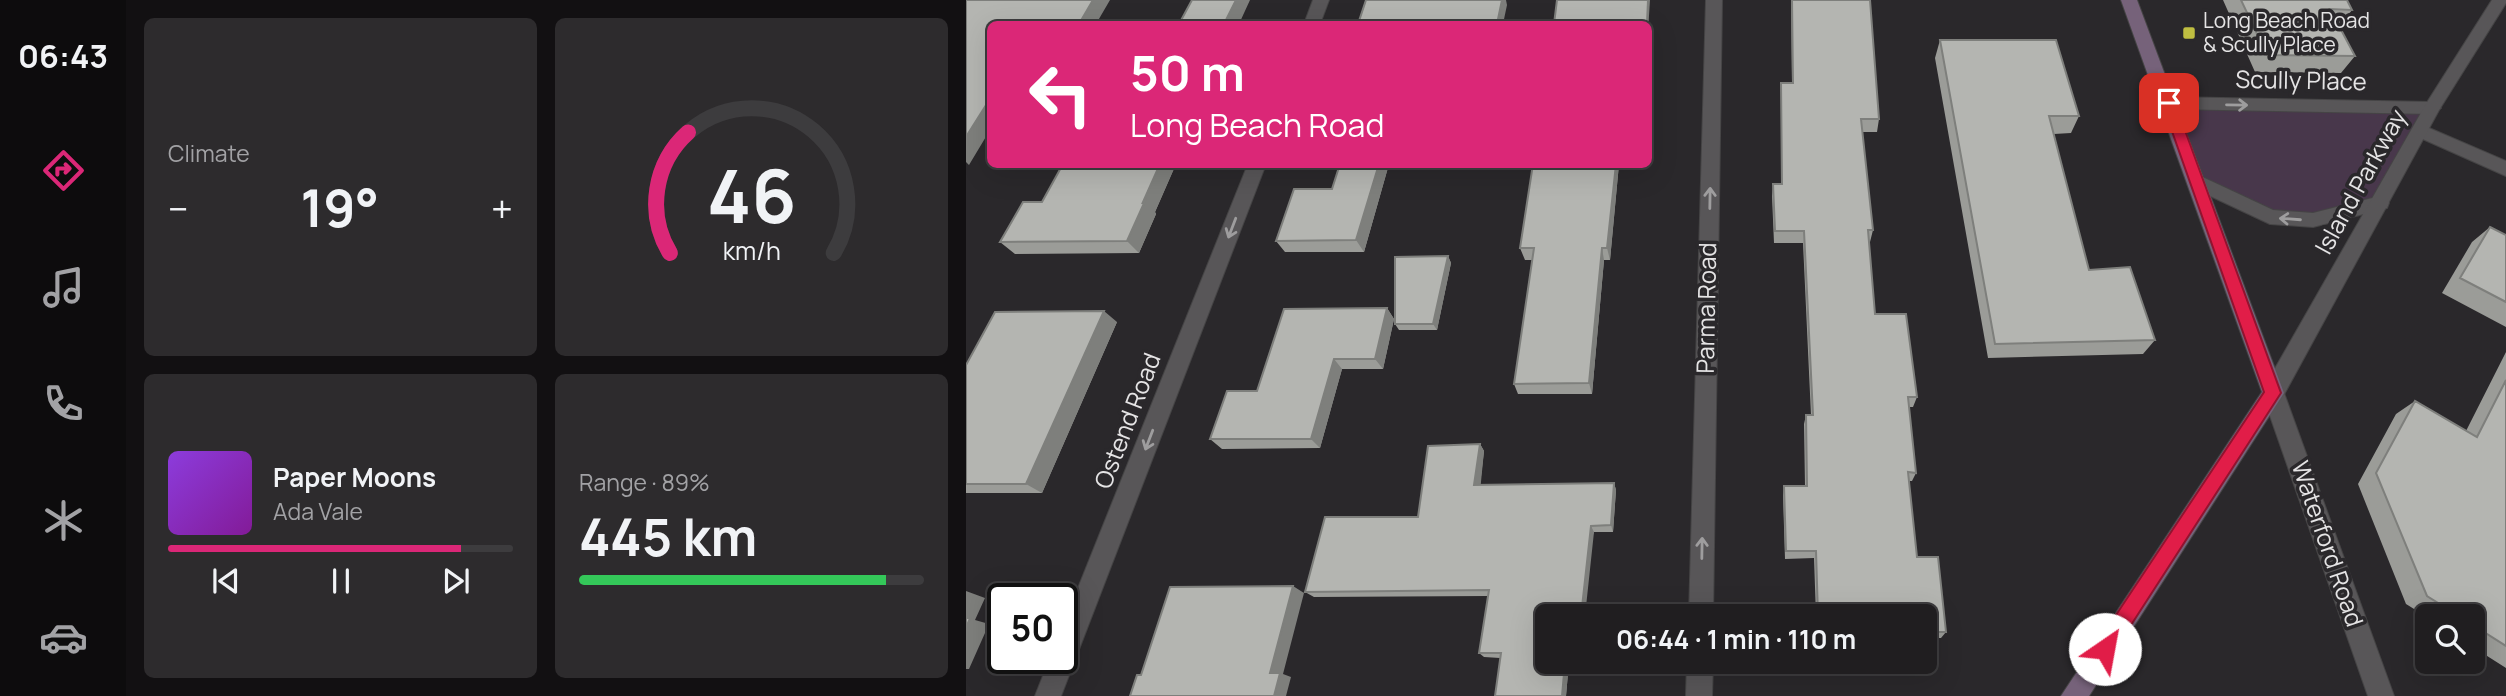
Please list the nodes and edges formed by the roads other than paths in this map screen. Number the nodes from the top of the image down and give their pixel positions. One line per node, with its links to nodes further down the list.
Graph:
1 (1321, 0): 5 (street)
2 (1714, 0): 14 (street, Parma Road, one-way to 2)
3 (2129, 0): 6 (main road)
4 (2500, 0): 7 (street, Island Parkway)
5 (1313, 21)
6 (2169, 103): 7 (street, Scully Place, one-way to 7); 11 (main road)
7 (2432, 108): 8 (street, Island Parkway)
8 (2422, 131): 10 (street); 12 (street, Island Parkway)
9 (1255, 168): 16 (street, Ostend Road, one-way to 16)
10 (2506, 169)
11 (2196, 181): 12 (street, one-way to 11); 13 (main road)
12 (2380, 203): 13 (street, Island Parkway)
13 (2273, 393): 18 (main road); 19 (street, Waterford Road)
14 (1701, 604)
15 (1700, 674): 17 (street)
16 (1048, 696)
17 (1699, 696)
18 (2074, 696)
19 (2381, 696)

